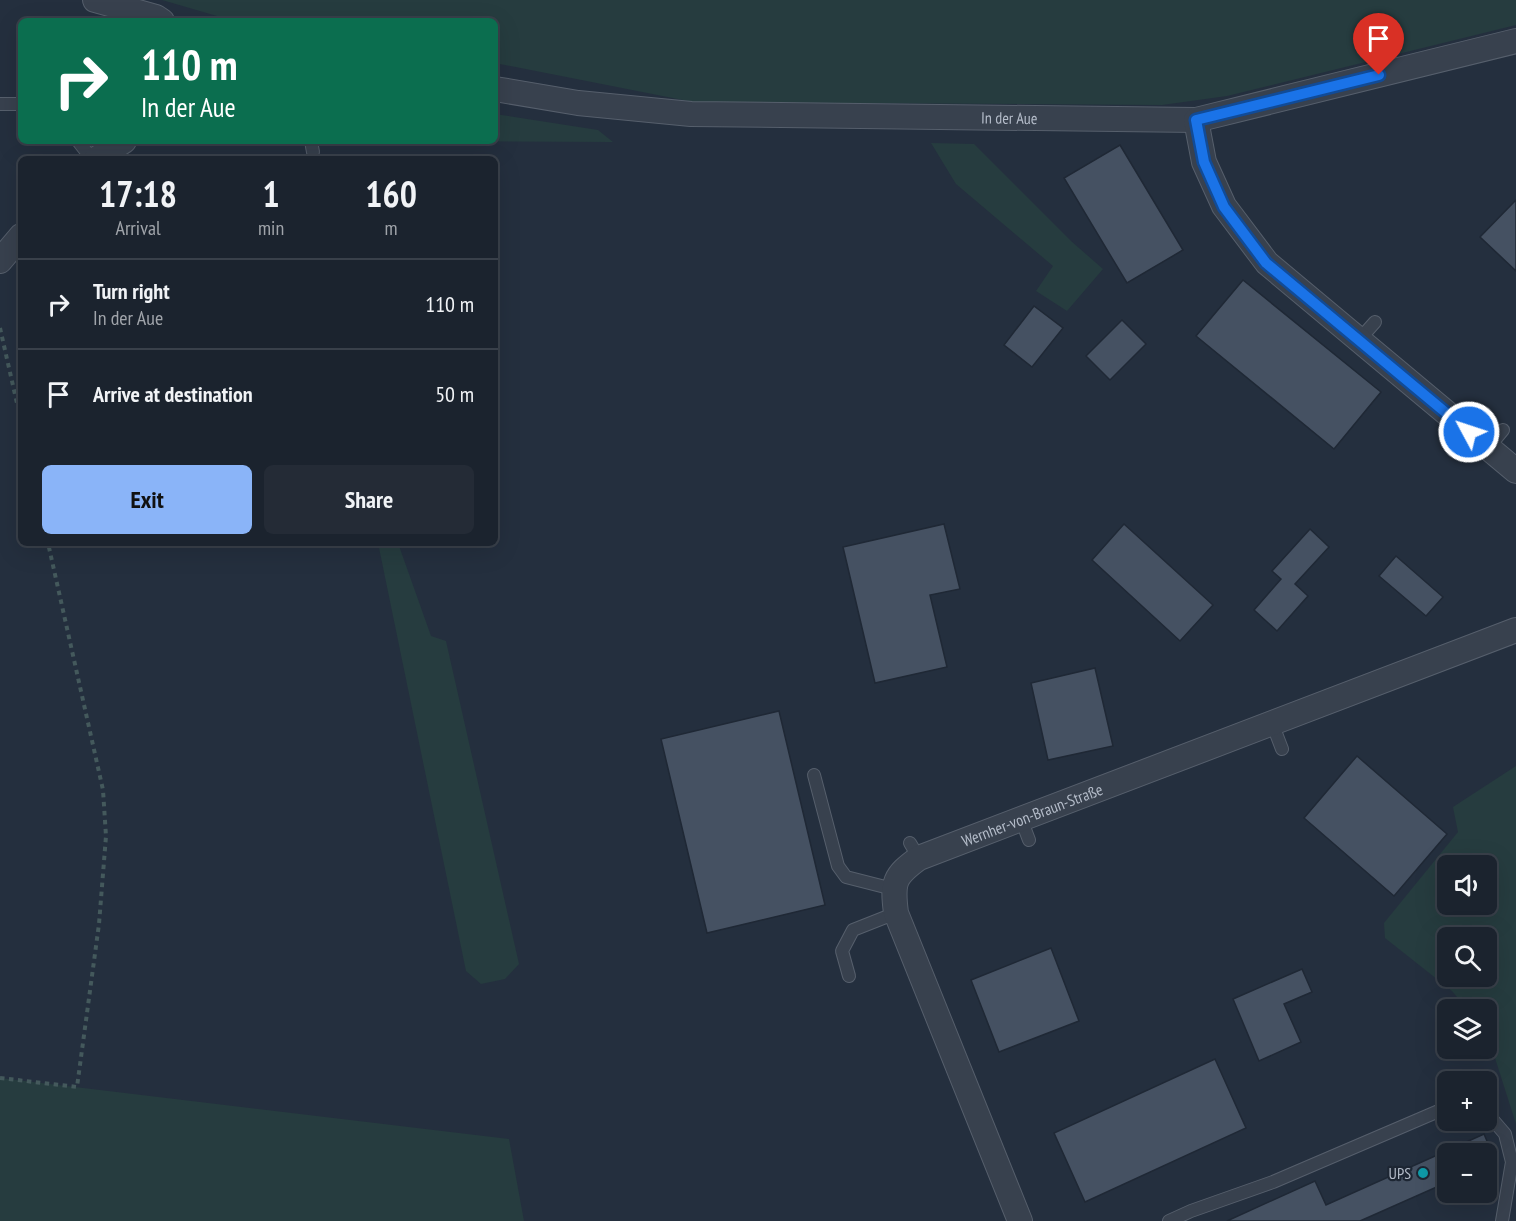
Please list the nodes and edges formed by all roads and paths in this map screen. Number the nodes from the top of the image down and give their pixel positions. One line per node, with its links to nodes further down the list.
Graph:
1 (95, 0): 2 (street)
2 (158, 18)
3 (1516, 41): 7 (street, In der Aue)
4 (498, 90): 7 (street, In der Aue)
5 (0, 104): 6 (lane)
6 (18, 104)
7 (1196, 120): 16 (street)
8 (81, 144): 10 (lane)
9 (119, 144): 11 (street)
10 (91, 156)
11 (99, 156)
12 (18, 240): 13 (street)
13 (0, 261)
14 (1375, 322): 16 (lane)
15 (0, 328): 17 (path)
16 (1359, 340): 18 (street)
17 (18, 408)
18 (1516, 471)
19 (49, 546): 26 (path)
20 (1516, 630): 21 (street, Wernher-von-Braun-Straße)
21 (1272, 723): 22 (lane); 24 (street, Wernher-von-Braun-Straße)
22 (1282, 749)
23 (814, 775): 24 (lane)
24 (895, 901): 25 (lane); 29 (street)
25 (849, 976)
26 (0, 1078)
27 (1437, 1112): 30 (lane)
28 (1497, 1125): 31 (lane)
29 (1020, 1221)
30 (1169, 1221)
31 (1502, 1221)

